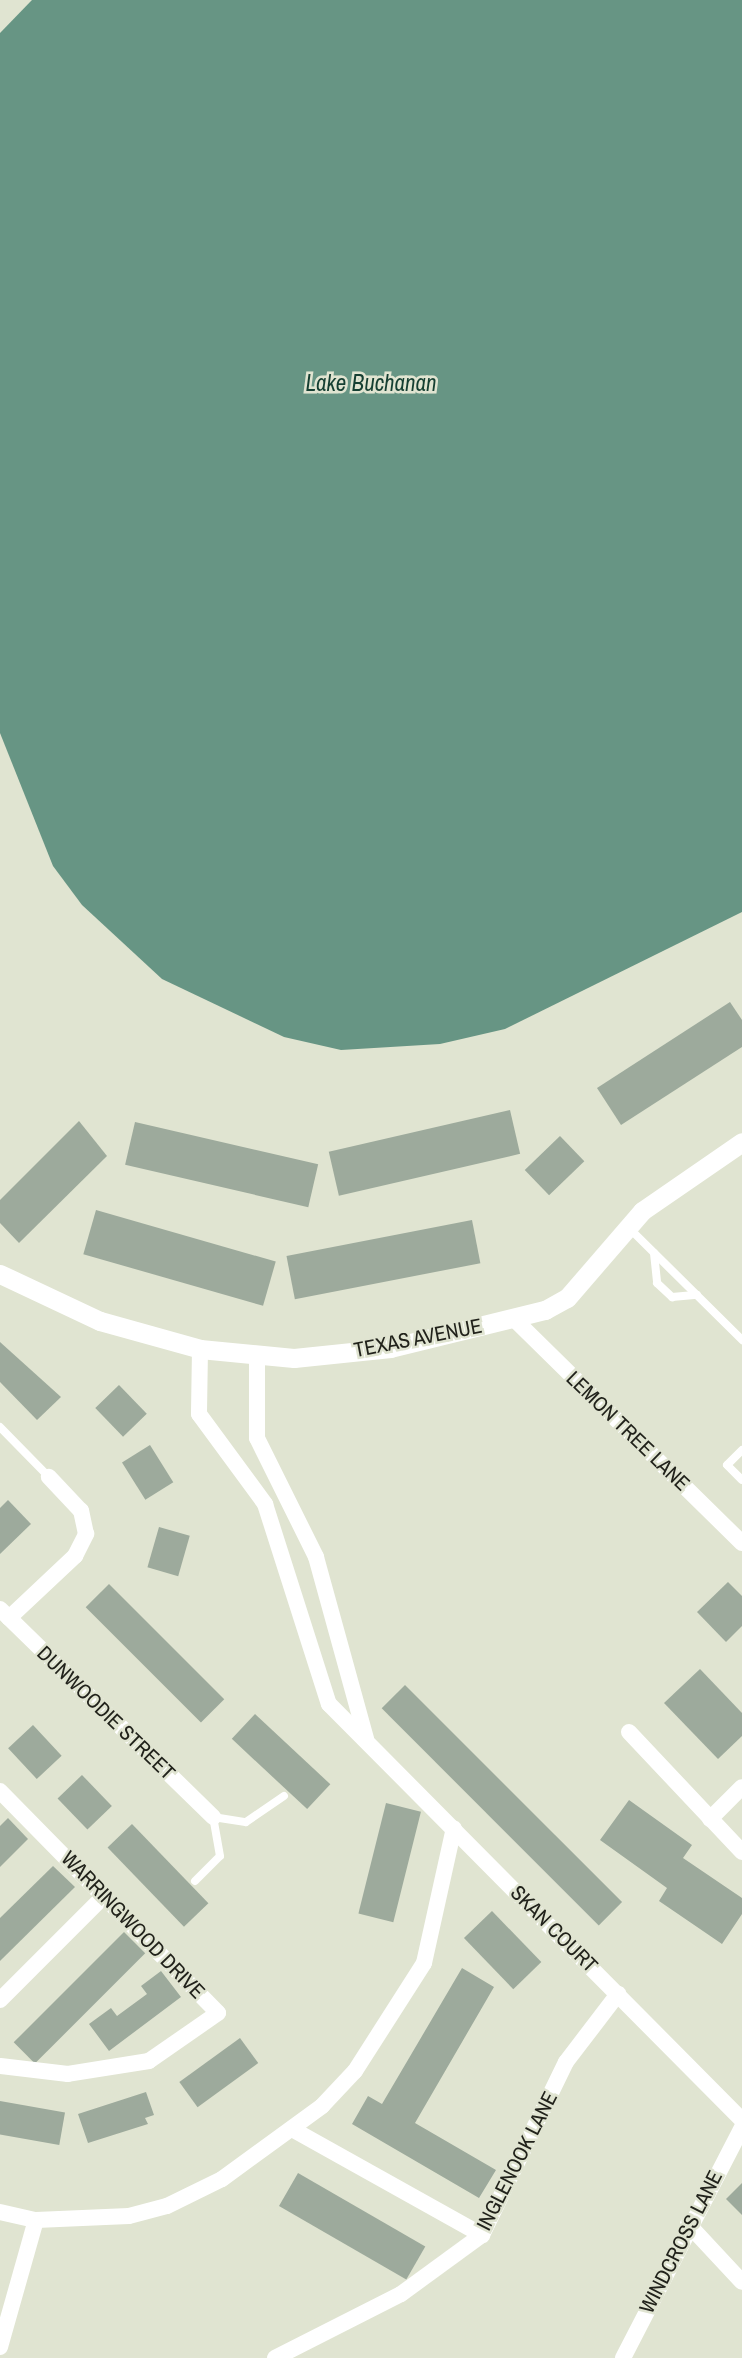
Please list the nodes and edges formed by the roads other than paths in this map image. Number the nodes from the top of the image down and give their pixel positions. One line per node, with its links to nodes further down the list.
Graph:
1 (742, 1142): 2 (street, TEXAS AVENUE)
2 (628, 1227): 3 (lane); 6 (street, TEXAS AVENUE)
3 (654, 1253): 5 (lane); 5 (lane)
4 (0, 1274): 8 (street, TEXAS AVENUE)
5 (697, 1295): 7 (lane)
6 (513, 1318): 9 (street, TEXAS AVENUE); 14 (street, LEMON TREE LANE)
7 (742, 1340)
8 (200, 1349): 9 (street, TEXAS AVENUE); 17 (street, SKAN COURT)
9 (257, 1355): 17 (street, SKAN COURT)
10 (0, 1427): 12 (lane)
11 (742, 1450): 13 (lane)
12 (49, 1477): 15 (street)
13 (742, 1480)
14 (742, 1543)
15 (5, 1614): 21 (street, DUNWOODIE STREET)
16 (629, 1732): 22 (street)
17 (366, 1739): 23 (street, SKAN COURT)
18 (742, 1787): 22 (street)
19 (0, 1791): 26 (street, WARRINGWOOD DRIVE)
20 (284, 1796): 21 (lane)
21 (213, 1817): 25 (lane)
22 (710, 1819): 24 (street)
23 (454, 1828): 27 (street, SKAN COURT); 32 (street)
24 (742, 1852)
25 (195, 1881)
26 (105, 1895): 28 (street); 29 (street, WARRINGWOOD DRIVE)
27 (618, 1994): 30 (street, SKAN COURT); 36 (street, INGLENOOK LANE)
28 (0, 2000)
29 (0, 2066)
30 (742, 2120)
31 (742, 2127): 35 (street, WINDCROSS LANE)
32 (292, 2129): 34 (street); 36 (street)
33 (0, 2212): 34 (street)
34 (36, 2220): 38 (street)
35 (688, 2224): 37 (street); 40 (street, WINDCROSS LANE)
36 (482, 2235): 39 (street, INGLENOOK LANE)
37 (742, 2282)
38 (0, 2347)
39 (275, 2358)
40 (623, 2358)

